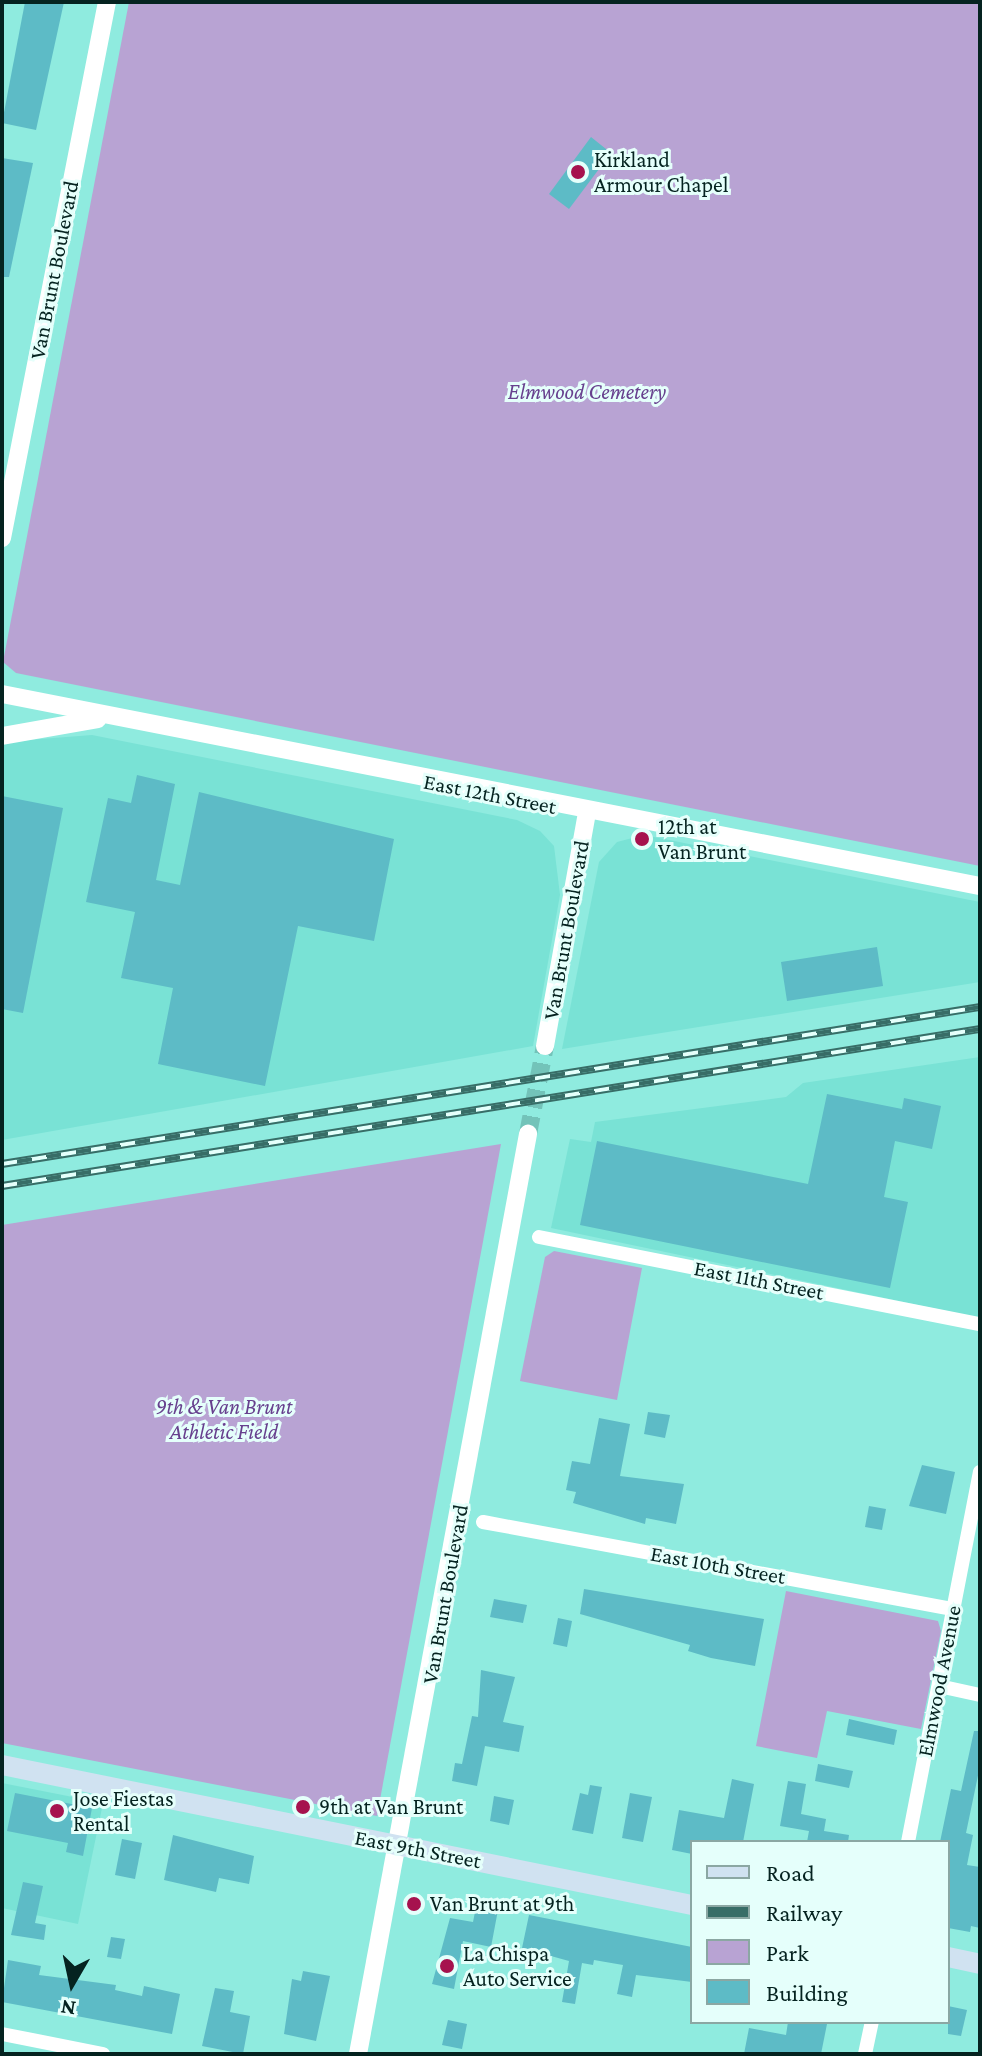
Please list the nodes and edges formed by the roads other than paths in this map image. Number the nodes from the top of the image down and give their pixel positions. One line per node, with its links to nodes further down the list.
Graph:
1 (107, 2): 2 (street, Van Brunt Boulevard)
2 (2, 538)
3 (2, 694): 4 (street, East 12th Street)
4 (110, 717): 5 (street); 6 (street, East 12th Street)
5 (2, 736)
6 (587, 813): 7 (street, East 12th Street); 8 (street, Van Brunt Boulevard)
7 (980, 886)
8 (545, 1046)
9 (528, 1134): 19 (street, Van Brunt Boulevard)
10 (539, 1237): 11 (street, East 11th Street)
11 (980, 1324)
12 (980, 1472): 14 (street, Elmwood Avenue)
13 (483, 1522): 14 (street, East 10th Street)
14 (953, 1609): 15 (street, Elmwood Avenue)
15 (939, 1686): 16 (street); 18 (street, Elmwood Avenue)
16 (980, 1695)
17 (2, 1765): 19 (main road, East 9th Street)
18 (908, 1840)
19 (401, 1845): 20 (main road, East 9th Street); 26 (street, Van Brunt Boulevard)
20 (690, 1905)
21 (950, 1957): 22 (main road)
22 (980, 1964)
23 (872, 2024): 27 (street)
24 (2, 2034): 25 (street)
25 (103, 2054)
26 (358, 2054)
27 (865, 2054)

